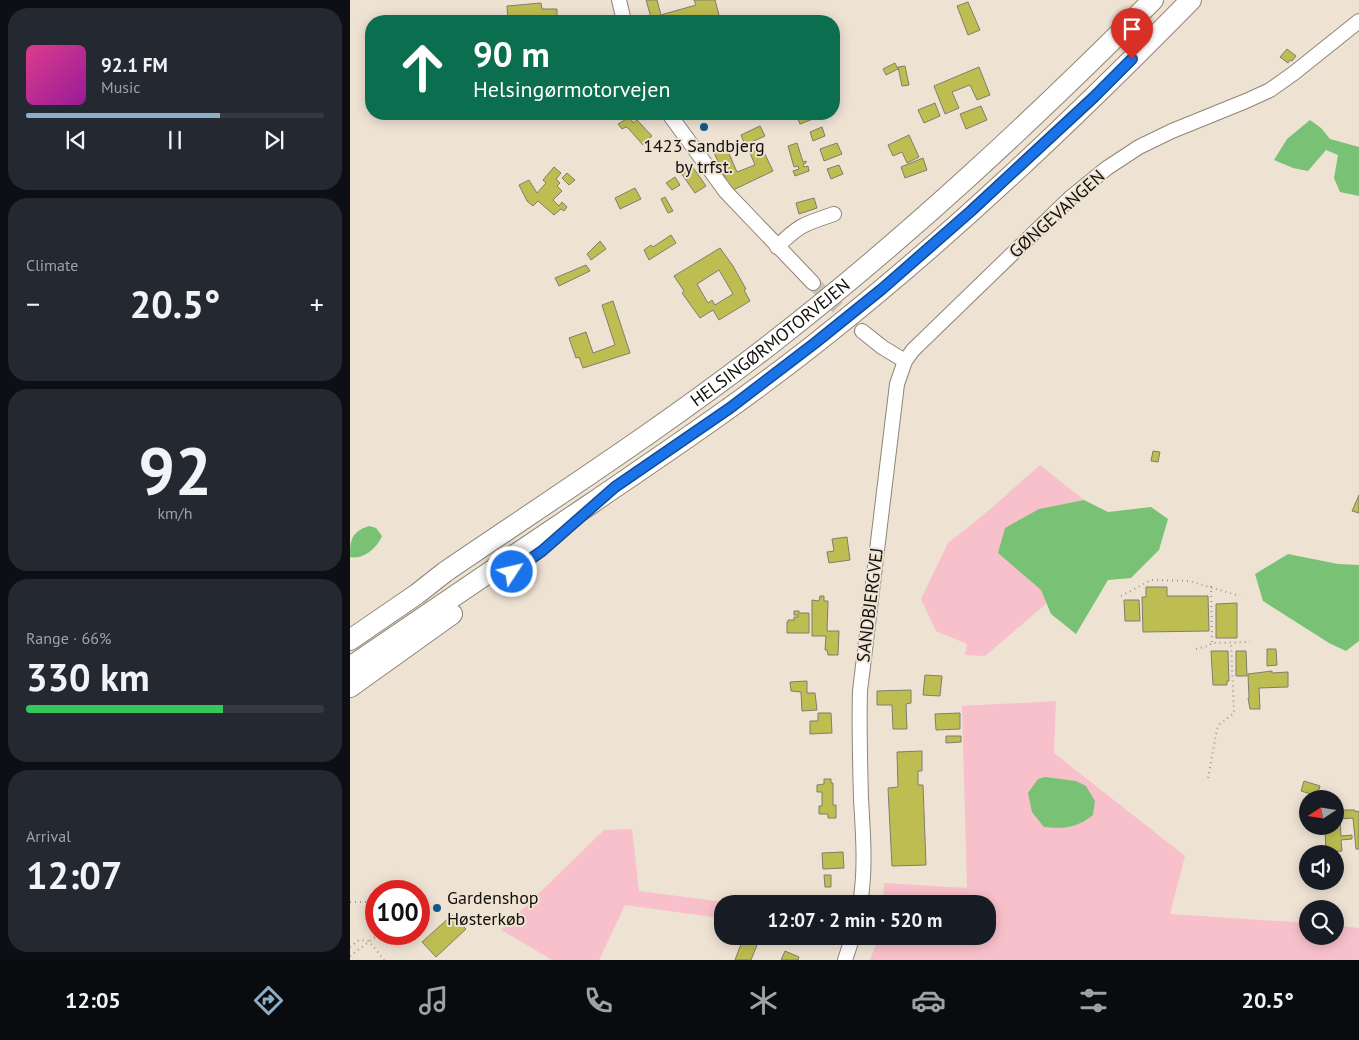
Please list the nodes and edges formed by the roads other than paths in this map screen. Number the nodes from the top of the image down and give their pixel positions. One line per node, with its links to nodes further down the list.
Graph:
1 (619, 0): 4 (street)
2 (1153, 0): 13 (highway, HELSINGØRMOTORVEJEN)
3 (1191, 0): 12 (highway, HELSINGØRMOTORVEJEN)
4 (623, 15)
5 (1359, 21): 11 (street, GØNGEVANGEN)
6 (673, 120): 8 (street)
7 (834, 214): 8 (street)
8 (777, 247): 9 (street)
9 (813, 283)
10 (862, 331): 11 (street)
11 (905, 361): 18 (street, SANDBJERGVEJ)
12 (615, 487): 16 (highway, HELSINGØRMOTORVEJEN); 17 (highway)
13 (445, 572): 14 (highway); 15 (highway, HELSINGØRMOTORVEJEN)
14 (350, 625)
15 (350, 640)
16 (350, 667)
17 (350, 687)
18 (862, 895)
19 (850, 945): 20 (street)
20 (845, 960)

